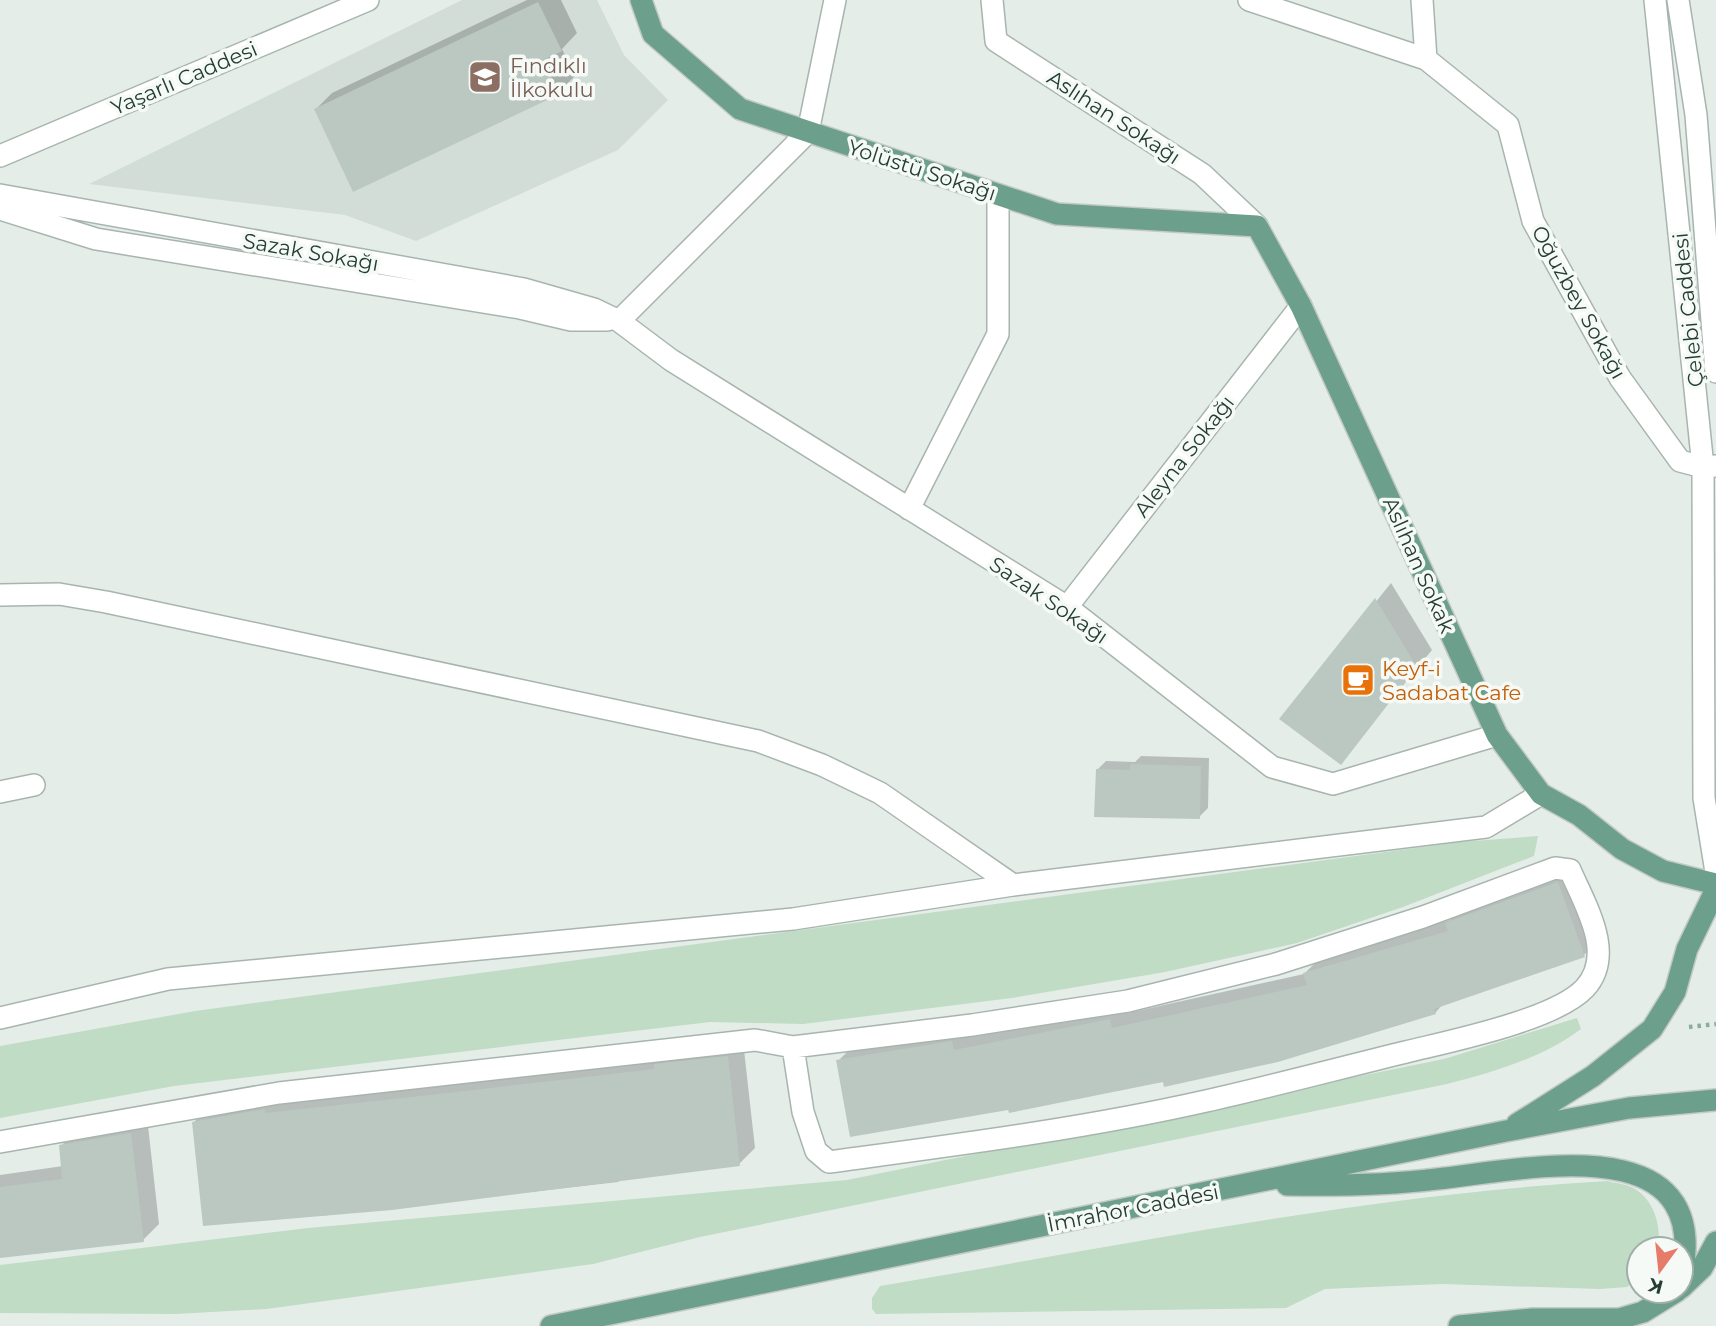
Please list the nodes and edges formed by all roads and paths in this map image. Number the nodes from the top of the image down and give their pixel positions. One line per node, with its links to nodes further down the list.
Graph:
1 (368, 0): 11 (street, Yaşarlı Caddesi)
2 (640, 0): 10 (main road, Yolüstü Sokağı)
3 (835, 0): 10 (street)
4 (992, 0): 15 (street, Aslıhan Sokağı)
5 (1249, 0): 9 (street)
6 (1422, 0): 9 (street)
7 (1656, 0): 19 (street, Çelebi Caddesi)
8 (1678, 0): 18 (street, Çelebi Caddesi)
9 (1426, 59): 19 (street, Oğuzbey Sokağı)
10 (808, 132): 13 (main road, Yolüstü Sokağı); 17 (street)
11 (0, 156)
12 (0, 195): 17 (street, Sazak Sokağı)
13 (998, 195): 15 (main road, Yolüstü Sokağı); 20 (street)
14 (0, 209): 17 (street, Sazak Sokağı)
15 (1257, 226): 16 (main road, Aslıhan Sokak)
16 (1301, 306): 22 (street, Aleyna Sokağı); 23 (main road, Aslıhan Sokak)
17 (619, 321): 20 (street, Sazak Sokağı)
18 (1716, 372)
19 (1710, 467): 27 (street, Çelebi Caddesi)
20 (909, 509): 22 (street, Sazak Sokağı)
21 (0, 595): 28 (street)
22 (1067, 607): 23 (street, Sazak Sokağı)
23 (1497, 735): 26 (main road, Aslıhan Sokak)
24 (34, 785): 25 (street)
25 (0, 792)
26 (1541, 794): 28 (street); 29 (main road, Aslıhan Sokak)
27 (1716, 872)
28 (1013, 885): 30 (street)
29 (1716, 887): 33 (main road)
30 (0, 1018)
31 (793, 1047): 31 (street); 34 (street)
32 (1716, 1100): 33 (main road, İmrahor Caddesi)
33 (1506, 1130): 35 (main road, İmrahor Caddesi)
34 (0, 1142)
35 (1254, 1184): 36 (main road); 40 (main road, İmrahor Caddesi)
36 (1686, 1235)
37 (1716, 1242): 38 (main road)
38 (1695, 1274)
39 (1654, 1305): 41 (main road)
40 (551, 1326)
41 (1459, 1326)

